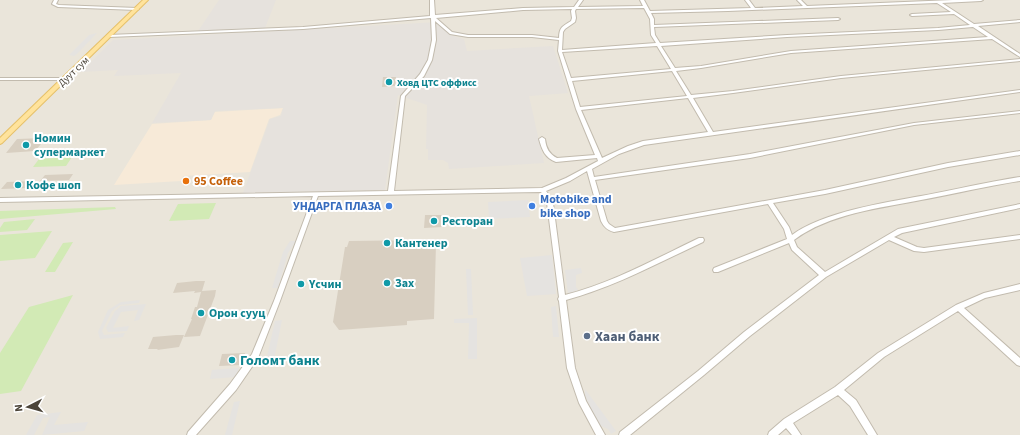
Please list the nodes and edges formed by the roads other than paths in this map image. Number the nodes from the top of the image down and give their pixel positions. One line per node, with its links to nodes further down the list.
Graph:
1 (56, 0): 17 (street)
2 (146, 0): 17 (main road, Дуут сум)
3 (432, 0): 21 (street)
4 (581, 0): 14 (street)
5 (642, 0): 15 (street)
6 (747, 0): 18 (street)
7 (799, 0): 16 (street)
8 (842, 0): 13 (street)
9 (886, 0): 12 (street)
10 (981, 0): 11 (street)
11 (936, 1): 12 (street); 20 (street)
12 (892, 4): 13 (street)
13 (848, 5): 16 (street)
14 (577, 7): 15 (street); 21 (street); 30 (street)
15 (645, 7): 19 (street)
16 (806, 7): 18 (street)
17 (137, 9): 28 (main road, Дуут сум)
18 (754, 9): 19 (street)
19 (648, 12): 26 (street)
20 (954, 14): 22 (street); 27 (street)
21 (432, 16): 28 (street); 30 (street); 52 (street)
22 (912, 16)
23 (838, 19): 26 (street)
24 (1018, 21): 25 (street); 27 (street)
25 (1020, 25)
26 (652, 26): 31 (street)
27 (973, 26): 29 (street); 31 (street)
28 (109, 36): 37 (main road, Дуут сум)
29 (992, 38): 33 (street); 35 (street)
30 (560, 39): 32 (street)
31 (659, 45): 32 (street); 35 (street)
32 (560, 51): 38 (street)
33 (1020, 56)
34 (1020, 60): 40 (street)
35 (675, 70): 38 (street); 40 (street)
36 (0, 79): 37 (street)
37 (64, 79): 45 (main road, Дуут сум)
38 (569, 80): 41 (street)
39 (1020, 91): 43 (street)
40 (690, 97): 41 (street); 43 (street)
41 (578, 109): 47 (street)
42 (1020, 112): 49 (street)
43 (711, 133): 47 (street)
44 (542, 139): 47 (street)
45 (0, 142)
46 (1020, 153): 55 (street)
47 (600, 159): 48 (street)
48 (588, 169): 49 (street); 51 (street)
49 (592, 179): 55 (street)
50 (1020, 179): 60 (street)
51 (542, 190): 52 (street); 64 (street)
52 (391, 193): 53 (street)
53 (316, 195): 54 (street); 69 (street)
54 (0, 200)
55 (770, 203): 60 (street)
56 (1020, 206): 58 (street)
57 (1020, 237): 58 (street)
58 (889, 238): 62 (street)
59 (701, 240): 64 (street)
60 (790, 240): 61 (street); 62 (street)
61 (716, 270)
62 (824, 274): 71 (street)
63 (1020, 287): 65 (street)
64 (561, 300): 70 (street)
65 (958, 307): 66 (street); 67 (street)
66 (1020, 363)
67 (838, 390): 68 (street); 74 (street)
68 (787, 422): 72 (street); 73 (street)
69 (191, 435)
70 (601, 435)
71 (623, 435)
72 (772, 435)
73 (797, 435)
74 (873, 435)

